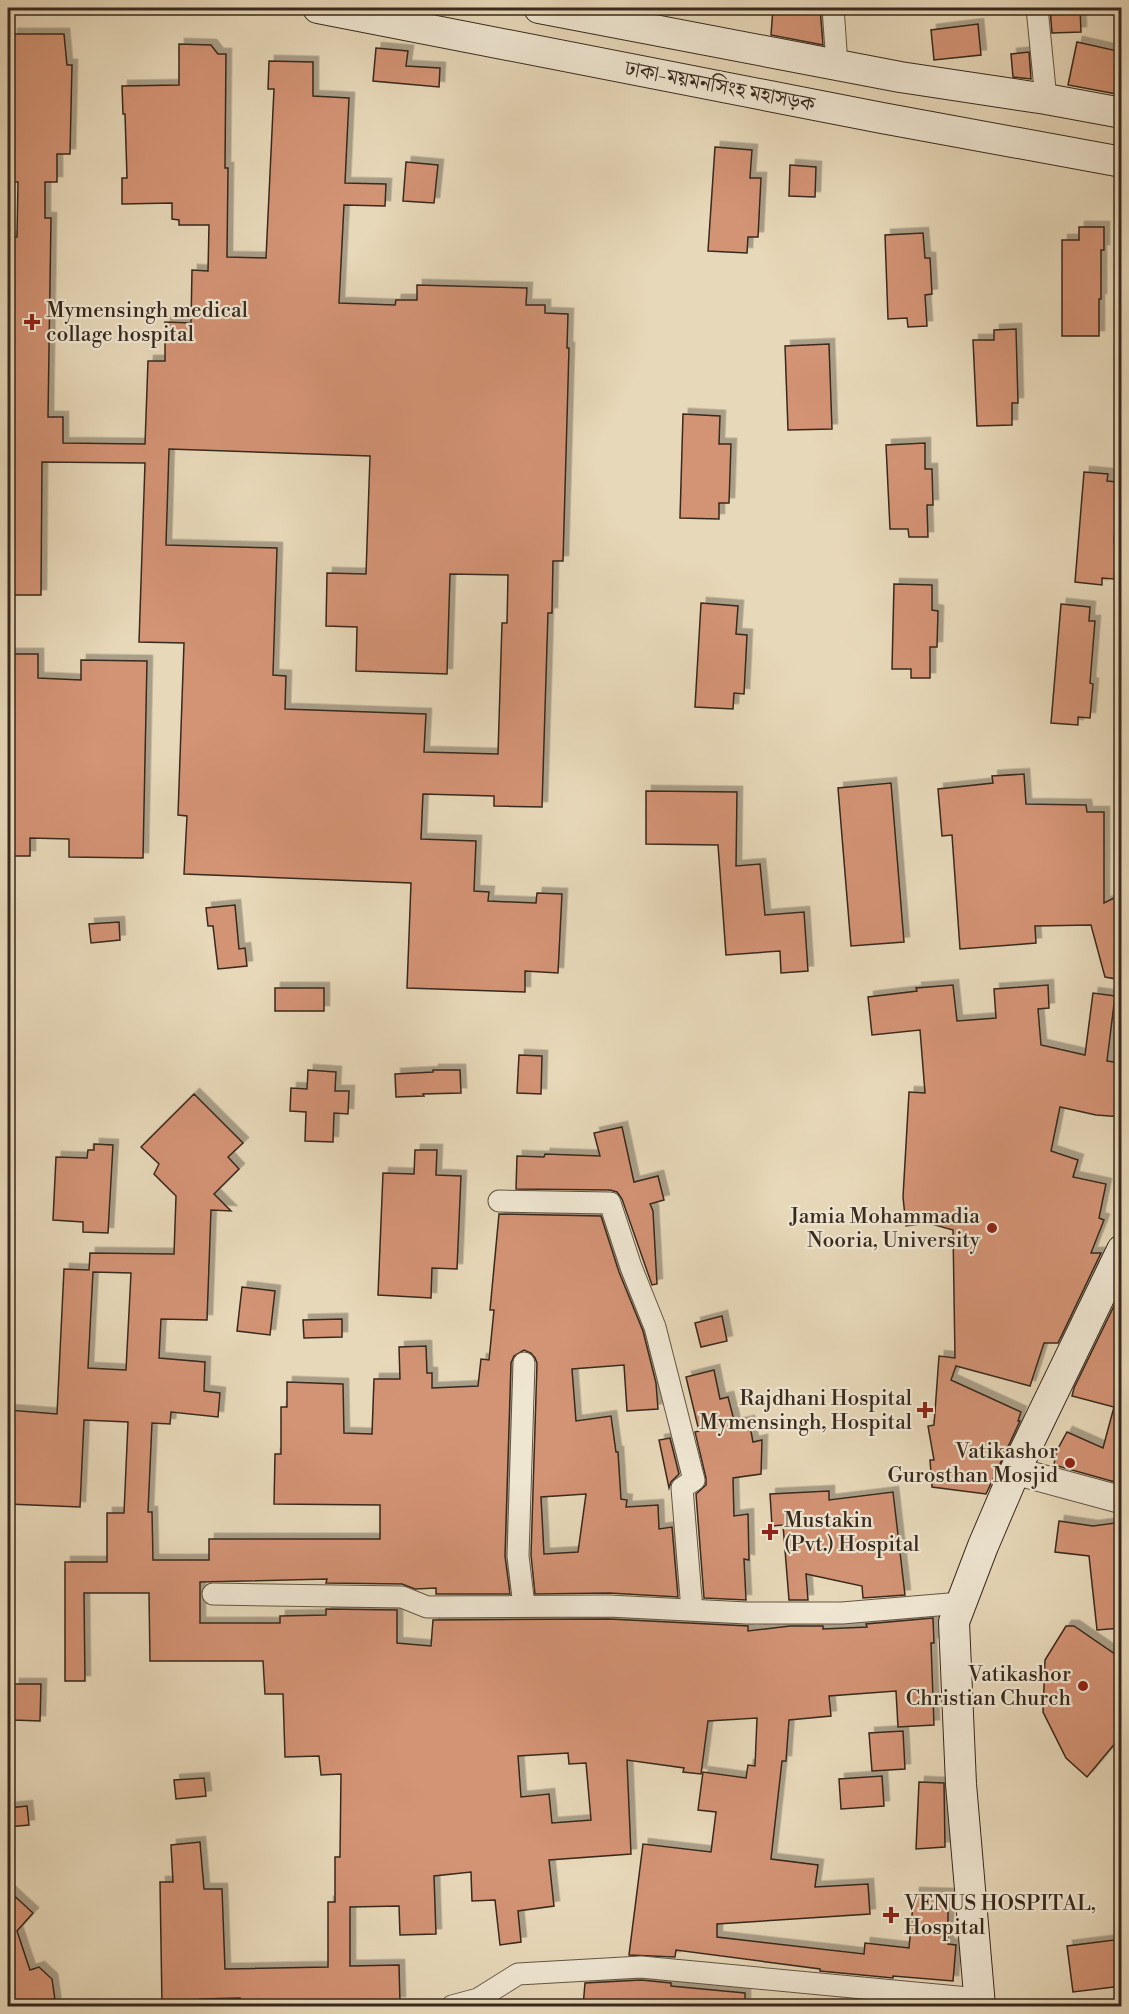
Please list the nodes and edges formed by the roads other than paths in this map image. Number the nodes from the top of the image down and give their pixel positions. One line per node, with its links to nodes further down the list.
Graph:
1 (318, 8): 8 (main road, ঢাকা-ময়মনসিংহ মহাসড়ক)
2 (540, 8): 5 (main road, ঢাকা-ময়মনসিংহ মহাসড়ক)
3 (833, 8): 5 (street)
4 (1037, 8): 6 (street)
5 (833, 63): 6 (main road, ঢাকা-ময়মনসিংহ মহাসড়ক)
6 (1046, 99): 7 (main road, ঢাকা-ময়মনসিংহ মহাসড়ক)
7 (1122, 113)
8 (1122, 162)
9 (499, 1201): 17 (street)
10 (1122, 1250): 12 (main road)
11 (524, 1363): 16 (street)
12 (1015, 1471): 13 (street); 15 (main road)
13 (1122, 1500)
14 (213, 1594): 16 (street)
15 (961, 1603): 17 (street); 18 (main road)
16 (524, 1606): 17 (street)
17 (692, 1610)
18 (980, 2003): 19 (street)
19 (452, 2007)

